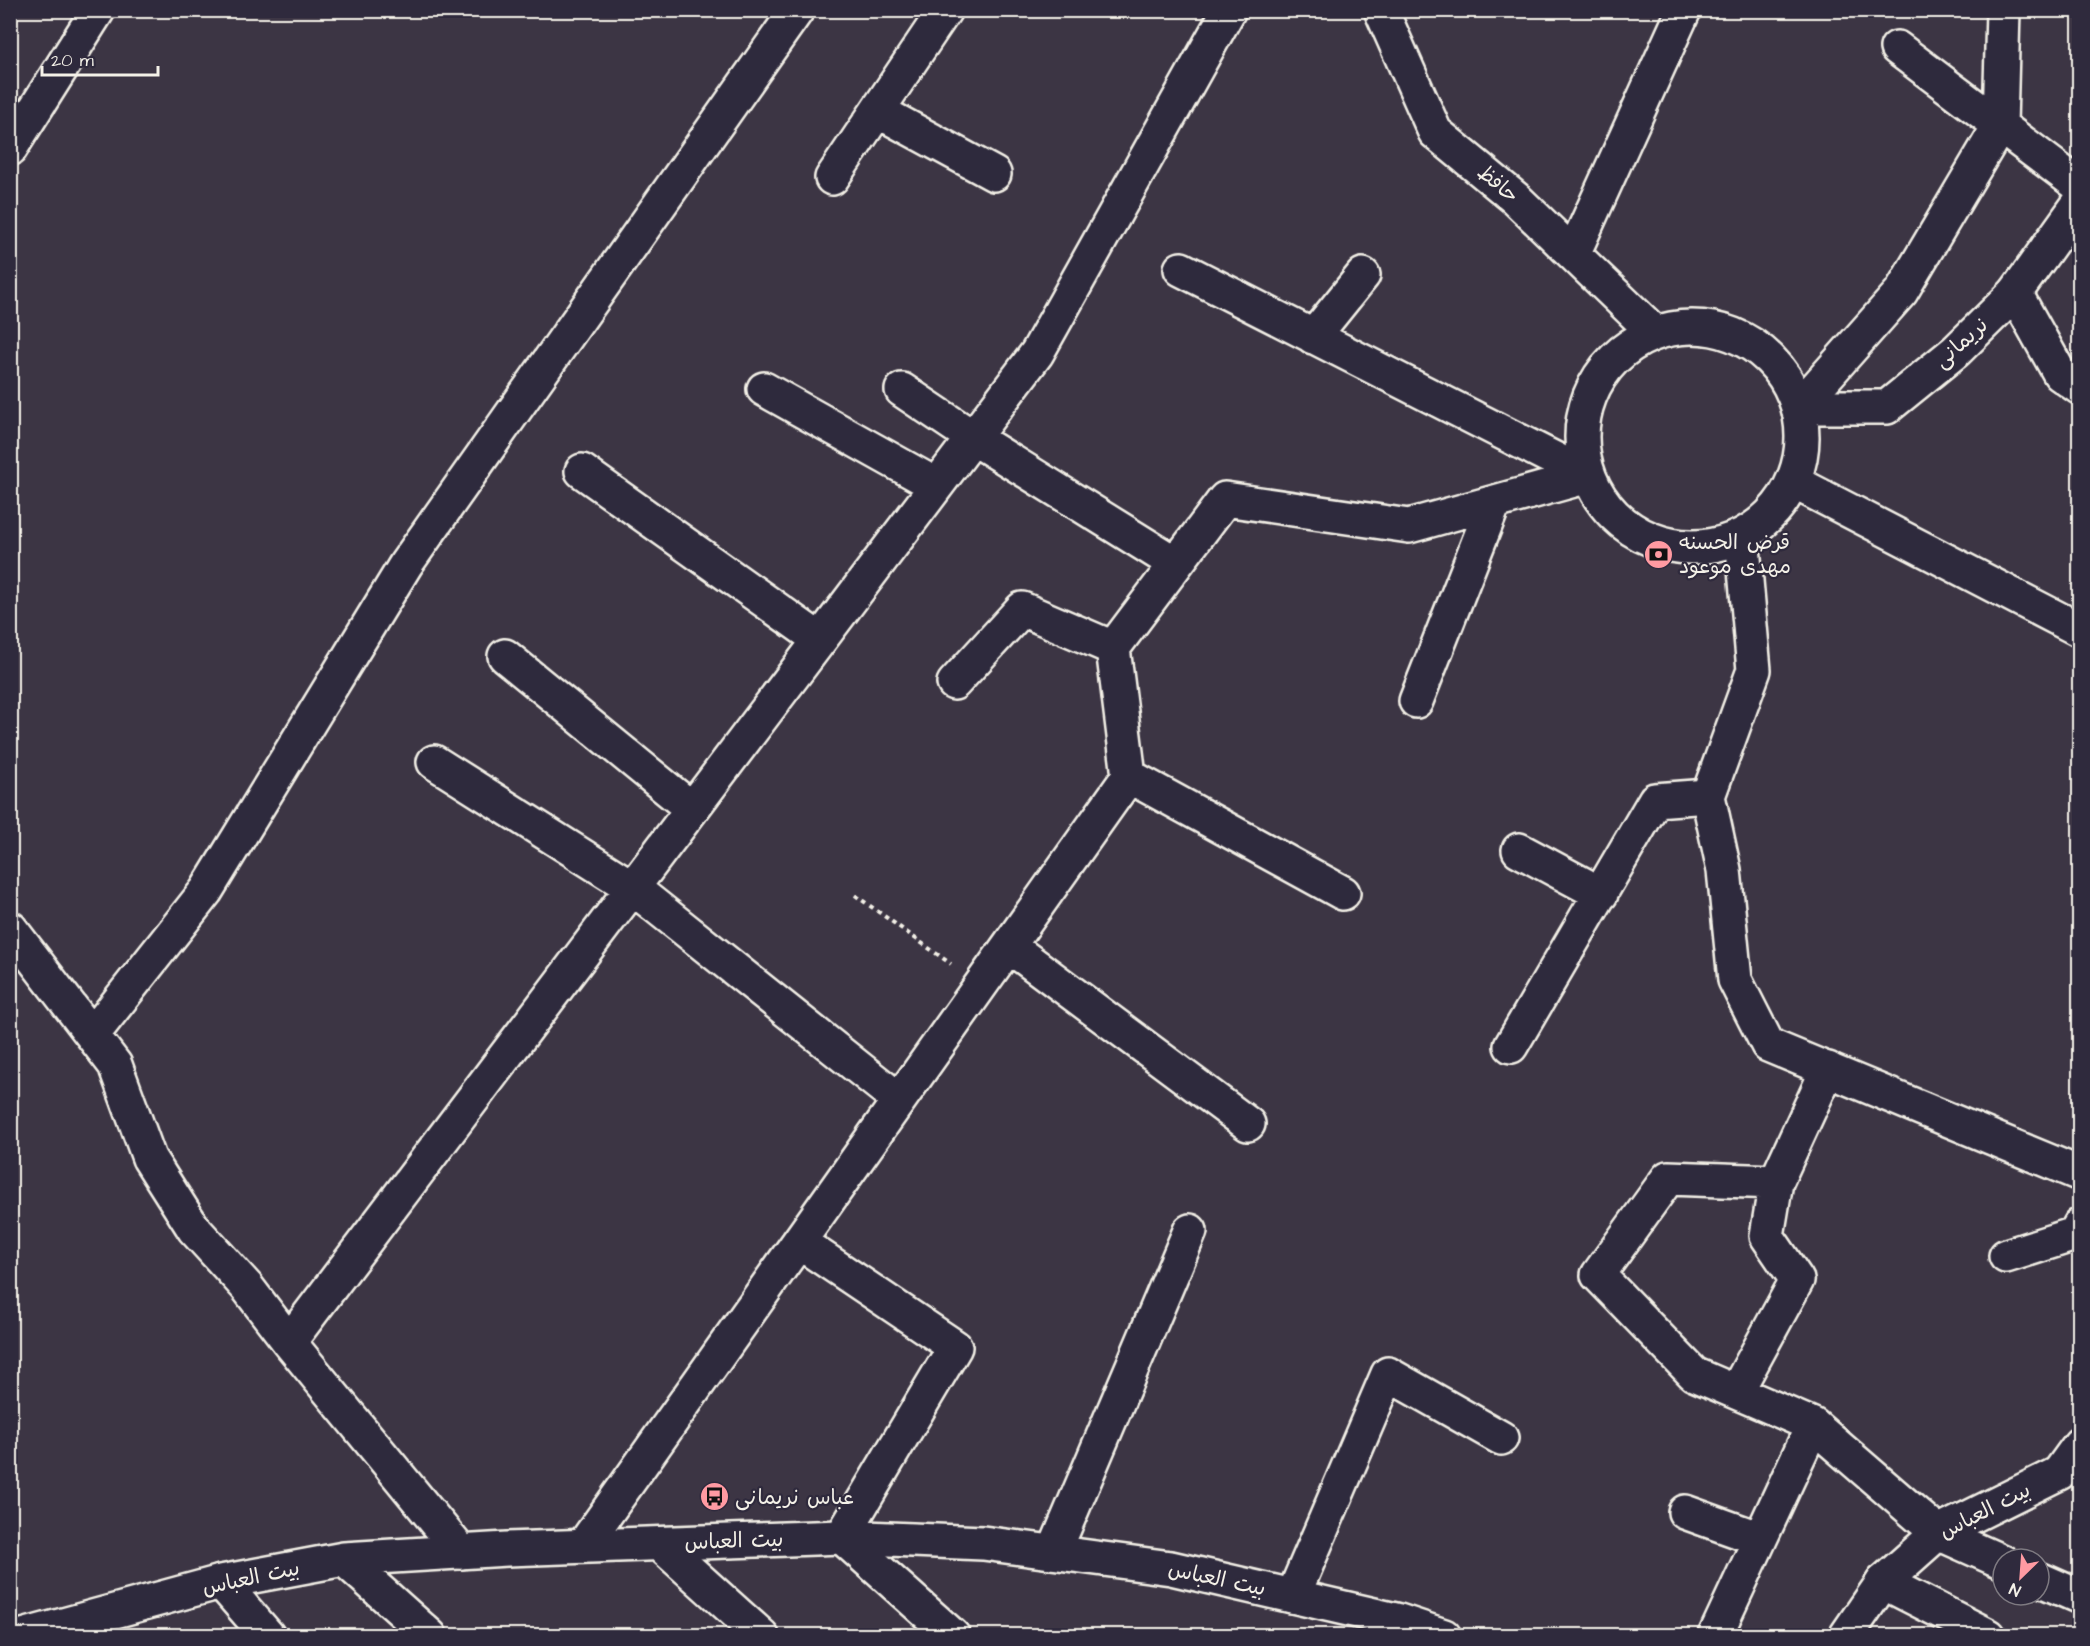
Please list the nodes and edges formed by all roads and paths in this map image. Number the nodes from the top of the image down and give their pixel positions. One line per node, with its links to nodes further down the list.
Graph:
1 (98, 10): 11 (street)
2 (797, 10): 52 (street)
3 (945, 10): 9 (street)
4 (1229, 10): 26 (street)
5 (1381, 10): 16 (street, حافظ)
6 (1684, 10): 16 (street)
7 (2003, 10): 10 (street)
8 (1897, 48): 10 (street)
9 (878, 111): 12 (street); 13 (street)
10 (2000, 125): 14 (street); 25 (street)
11 (10, 149)
12 (994, 174)
13 (832, 178)
14 (2079, 186)
15 (2079, 202): 19 (street, نریمانی)
16 (1574, 252): 20 (street, حافظ)
17 (1180, 269): 21 (street)
18 (1363, 275): 21 (street)
19 (2014, 293): 23 (street); 25 (street, نریمانی)
20 (1654, 332): 25 (street); 28 (street)
21 (1313, 337): 28 (street)
22 (764, 388): 30 (street)
23 (2079, 388)
24 (902, 390): 26 (street)
25 (1799, 407): 29 (street)
26 (972, 437): 30 (street); 33 (street)
27 (582, 471): 35 (street)
28 (1588, 476): 31 (street); 32 (street)
29 (1794, 482): 32 (street); 34 (street)
30 (936, 485): 35 (street)
31 (1494, 503): 33 (street); 39 (street)
32 (1742, 536): 42 (street)
33 (1176, 564): 36 (street)
34 (2079, 630)
35 (820, 640): 43 (street)
36 (1113, 648): 38 (street); 41 (street)
37 (505, 656): 43 (street)
38 (954, 682)
39 (1416, 701)
40 (434, 762): 45 (street)
41 (1129, 776): 46 (street); 50 (street)
42 (1708, 796): 47 (street); 54 (street)
43 (692, 808): 45 (street)
44 (1519, 850): 47 (street)
45 (633, 888): 55 (street); 63 (street)
46 (1343, 893)
47 (1601, 894): 53 (street)
48 (855, 896): 51 (path)
49 (10, 928): 52 (street)
50 (1009, 946): 51 (street); 56 (street)
51 (981, 985): 55 (street)
52 (93, 1034): 63 (street)
53 (1511, 1046)
54 (1827, 1069): 57 (street); 58 (street)
55 (899, 1100): 61 (street)
56 (1248, 1124)
57 (2079, 1174)
58 (1776, 1182): 64 (street); 64 (street)
59 (2079, 1226): 62 (street)
60 (1190, 1231): 75 (street)
61 (799, 1242): 70 (street); 73 (street)
62 (2006, 1256)
63 (289, 1342): 74 (street)
64 (1736, 1392): 65 (street)
65 (1813, 1425): 69 (street); 71 (street)
66 (1501, 1438): 81 (street)
67 (2079, 1444): 69 (street, بیت العباس)
68 (1684, 1512): 71 (street)
69 (1938, 1533): 76 (street); 79 (street, بیت العباس)
70 (842, 1538): 72 (street, بیت العباس); 75 (street, بیت العباس); 87 (street)
71 (1760, 1539): 89 (street)
72 (660, 1544): 73 (street, بیت العباس); 86 (street)
73 (583, 1546): 74 (street, بیت العباس)
74 (461, 1552): 77 (street, بیت العباس)
75 (1054, 1552): 81 (street, بیت العباس)
76 (1991, 1557)
77 (344, 1559): 78 (street, بیت العباس); 85 (street)
78 (221, 1582): 83 (street, بیت العباس); 84 (street)
79 (1884, 1582): 90 (street, بیت العباس); 91 (street)
80 (2051, 1584): 82 (street)
81 (1293, 1596): 88 (street, بیت العباس)
82 (2079, 1597)
83 (23, 1635)
84 (268, 1635)
85 (430, 1635)
86 (762, 1635)
87 (953, 1635)
88 (1444, 1635)
89 (1715, 1635)
90 (1846, 1635)
91 (1989, 1635)

